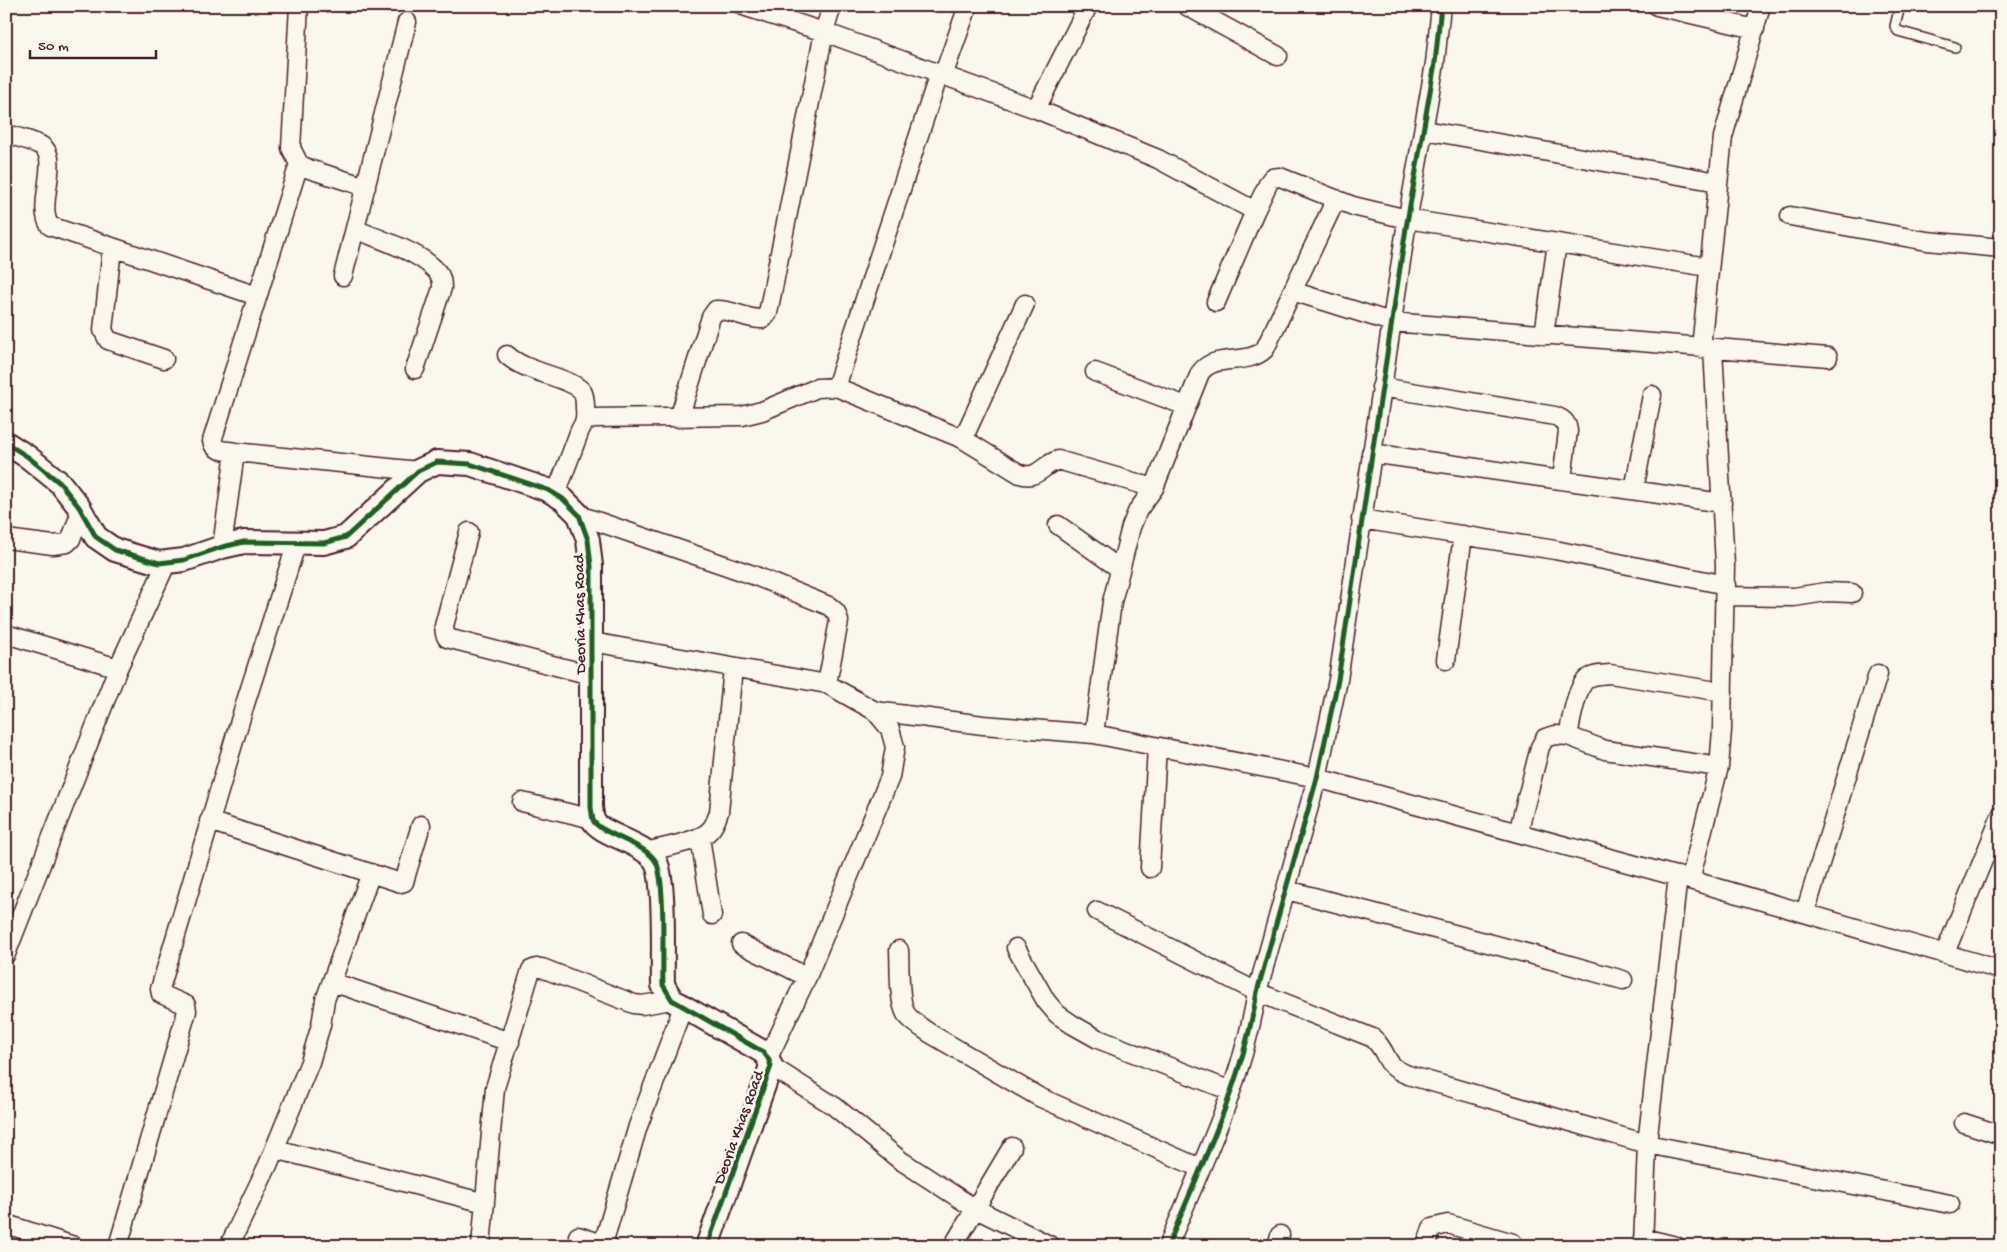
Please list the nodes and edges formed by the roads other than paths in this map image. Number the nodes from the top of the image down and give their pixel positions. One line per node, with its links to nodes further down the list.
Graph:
1 (299, 6): 20 (street)
2 (743, 6): 13 (street)
3 (832, 6): 13 (street)
4 (968, 6): 16 (street)
5 (1088, 6): 17 (street)
6 (1187, 6): 15 (street)
7 (1441, 6): 18 (street)
8 (1657, 6): 12 (street)
9 (1761, 6): 12 (street)
10 (1900, 6): 14 (lane)
11 (407, 22): 22 (street)
12 (1755, 29): 21 (street)
13 (824, 32): 16 (street); 49 (street)
14 (1955, 47)
15 (1278, 56)
16 (941, 75): 17 (street); 45 (street)
17 (1036, 109): 24 (street)
18 (1424, 130): 21 (street); 26 (street)
19 (6, 134): 29 (street)
20 (300, 164): 22 (street); 34 (street)
21 (1718, 182): 31 (street)
22 (366, 187): 27 (street)
23 (1336, 199): 24 (street); 26 (street); 33 (street)
24 (1255, 211): 35 (street)
25 (1790, 216): 30 (street)
26 (1407, 219): 28 (street); 37 (street)
27 (355, 229): 32 (street); 43 (street)
28 (1558, 243): 31 (street); 38 (street)
29 (112, 248): 34 (street); 42 (street)
30 (2001, 248)
31 (1708, 268): 39 (street)
32 (343, 276)
33 (1292, 291): 37 (street); 48 (street)
34 (257, 296): 53 (street)
35 (1216, 302)
36 (1025, 304): 51 (street)
37 (1391, 322): 38 (street); 46 (street)
38 (1544, 335): 39 (street)
39 (1707, 348): 41 (street); 60 (street)
40 (507, 355): 50 (street)
41 (1828, 356)
42 (164, 360)
43 (415, 369)
44 (1096, 372): 48 (street)
45 (836, 387): 49 (street); 51 (street)
46 (1381, 387): 54 (street); 56 (street)
47 (1652, 395): 58 (street)
48 (1186, 406): 57 (street)
49 (678, 418): 50 (street)
50 (586, 421): 59 (street)
51 (963, 439): 57 (street)
52 (6, 443): 61 (street, Deoria Khas Road)
53 (235, 452): 55 (street); 69 (street)
54 (1371, 453): 56 (street); 63 (street)
55 (418, 470): 59 (street, Deoria Khas Road); 68 (street, Deoria Khas Road)
56 (1562, 480): 58 (street)
57 (1154, 488): 71 (street)
58 (1634, 490): 60 (street)
59 (556, 494): 62 (street, Deoria Khas Road)
60 (1722, 502): 72 (street)
61 (81, 510): 67 (street); 70 (street, Deoria Khas Road)
62 (579, 515): 75 (street, Deoria Khas Road); 81 (street)
63 (1361, 519): 66 (street); 88 (street)
64 (1058, 525): 71 (street)
65 (469, 532): 80 (street)
66 (1463, 535): 72 (street); 76 (street)
67 (6, 539)
68 (297, 542): 69 (street, Deoria Khas Road); 92 (street)
69 (222, 547): 70 (street, Deoria Khas Road)
70 (168, 562): 77 (street)
71 (1120, 569): 84 (street)
72 (1726, 590): 73 (street); 82 (street)
73 (1852, 593)
74 (6, 634): 77 (street)
75 (592, 642): 78 (street); 80 (street, Deoria Khas Road)
76 (1446, 660)
77 (118, 668): 108 (street)
78 (734, 668): 81 (street); 95 (street)
79 (1878, 674): 102 (street)
80 (591, 676): 91 (street, Deoria Khas Road)
81 (827, 684): 83 (street)
82 (1723, 692): 85 (street); 87 (street)
83 (875, 711): 84 (street); 110 (street)
84 (1094, 734): 86 (street)
85 (1568, 736): 87 (street); 94 (street)
86 (1158, 747): 88 (street); 97 (street)
87 (1719, 767): 99 (street)
88 (1317, 778): 94 (street); 100 (street)
89 (522, 802): 91 (street)
90 (2001, 816): 107 (street)
91 (593, 820): 96 (street)
92 (210, 821): 98 (street); 133 (street)
93 (421, 825): 98 (street)
94 (1518, 833): 99 (street)
95 (700, 837): 96 (street); 103 (street)
96 (647, 852): 114 (street)
97 (1150, 868)
98 (371, 873): 112 (street)
99 (1684, 878): 102 (street); 120 (street)
100 (1287, 890): 111 (street); 113 (street)
101 (1097, 911): 113 (street)
102 (1805, 913): 107 (street)
103 (712, 915)
104 (740, 944): 110 (street)
105 (1016, 948): 117 (street)
106 (900, 950): 123 (street)
107 (1946, 953): 109 (street)
108 (6, 954)
109 (2001, 970)
110 (807, 977): 116 (street)
111 (1623, 980)
112 (332, 982): 115 (street); 122 (street)
113 (1258, 992): 117 (street); 120 (street)
114 (678, 1003): 115 (street); 116 (street, Deoria Khas Road); 131 (street)
115 (510, 1042): 124 (street)
116 (770, 1062): 126 (street); 136 (street, Deoria Khas Road)
117 (1231, 1091): 123 (street)
118 (1964, 1124): 119 (street)
119 (2001, 1135)
120 (1647, 1144): 125 (street); 129 (street)
121 (1012, 1147): 126 (street)
122 (275, 1149): 124 (street); 134 (street)
123 (1200, 1168): 139 (street)
124 (485, 1203): 135 (street)
125 (1950, 1204)
126 (974, 1208): 137 (street); 138 (street)
127 (6, 1224): 132 (street)
128 (578, 1236): 131 (street)
129 (1643, 1242): 141 (street)
130 (1513, 1243): 140 (street)
131 (606, 1245)
132 (74, 1246)
133 (118, 1246)
134 (229, 1246)
135 (481, 1246)
136 (707, 1246)
137 (953, 1246)
138 (1051, 1246)
139 (1168, 1246)
140 (1426, 1246)
141 (1676, 1246)

